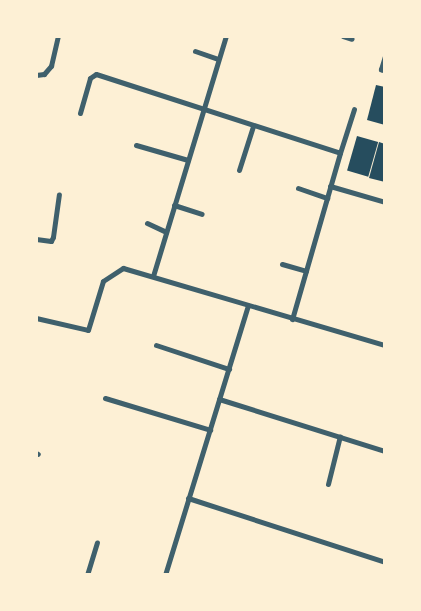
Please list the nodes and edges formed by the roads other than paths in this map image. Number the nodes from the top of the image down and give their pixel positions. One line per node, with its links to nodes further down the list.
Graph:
1 (58, 36): 9 (street)
2 (226, 36): 7 (street)
3 (343, 36): 4 (street)
4 (352, 39)
5 (196, 51): 7 (street)
6 (385, 56): 8 (street)
7 (218, 59): 10 (street)
8 (385, 70)
9 (36, 75)
10 (203, 109): 12 (street); 13 (street); 16 (street)
11 (354, 109): 15 (street)
12 (80, 113)
13 (253, 126): 15 (street); 17 (street)
14 (136, 145): 16 (street)
15 (340, 153): 18 (street)
16 (188, 160): 23 (street)
17 (239, 170)
18 (330, 186): 21 (street); 22 (street)
19 (298, 188): 21 (street)
20 (59, 194): 27 (street)
21 (327, 198): 29 (street)
22 (385, 202)
23 (174, 205): 24 (street); 26 (street)
24 (202, 214)
25 (147, 223): 26 (street)
26 (166, 232): 30 (street)
27 (36, 239)
28 (282, 264): 29 (street)
29 (306, 271): 33 (street)
30 (153, 276): 31 (street); 32 (street)
31 (248, 305): 33 (street); 36 (street)
32 (36, 318)
33 (292, 319): 35 (street)
34 (156, 345): 36 (street)
35 (385, 345)
36 (229, 368): 38 (street)
37 (105, 398): 39 (street)
38 (219, 399): 39 (street); 40 (street)
39 (210, 430): 43 (street)
40 (340, 436): 41 (street); 42 (street)
41 (385, 450)
42 (328, 484)
43 (188, 498): 45 (street); 47 (street)
44 (97, 542): 46 (street)
45 (385, 562)
46 (86, 575)
47 (164, 575)

